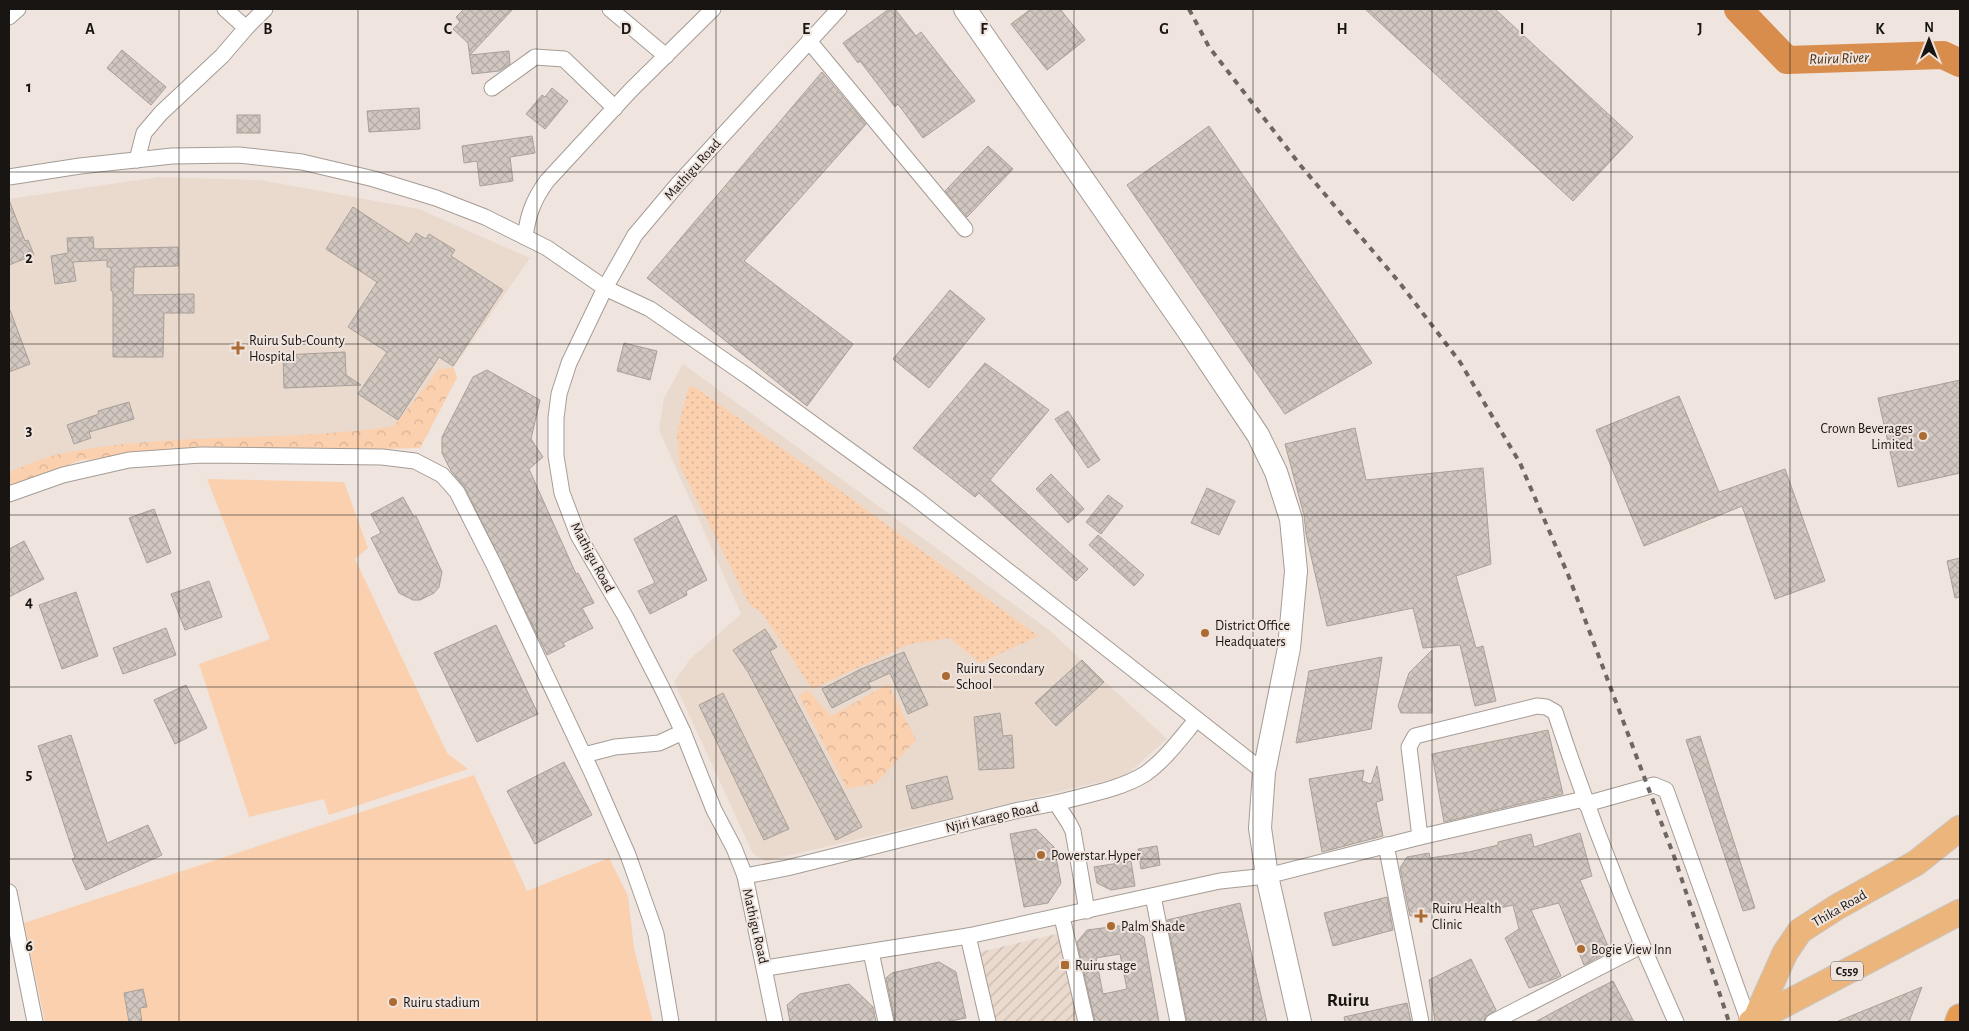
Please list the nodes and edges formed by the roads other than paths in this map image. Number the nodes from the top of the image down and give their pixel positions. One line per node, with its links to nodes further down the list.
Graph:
1 (18, 9): 8 (street)
2 (226, 9): 9 (street)
3 (265, 9): 9 (street)
4 (610, 9): 11 (street)
5 (714, 9): 11 (street)
6 (839, 9): 10 (street, Mathigu Road)
7 (965, 9): 23 (main road)
8 (9, 17)
9 (246, 28): 14 (street)
10 (810, 41): 16 (street); 18 (street, Mathigu Road)
11 (666, 56): 13 (street)
12 (492, 88): 13 (street)
13 (615, 108): 17 (street)
14 (138, 160): 15 (street); 17 (street)
15 (9, 177)
16 (965, 229)
17 (525, 237): 18 (street)
18 (605, 288): 20 (street); 21 (street, Mathigu Road)
19 (9, 494): 22 (street)
20 (1196, 720): 23 (street); 25 (street)
21 (683, 732): 22 (street); 29 (street, Mathigu Road)
22 (584, 755): 42 (street)
23 (1264, 772): 30 (main road)
24 (1585, 801): 27 (street); 27 (street); 37 (street); 52 (street)
25 (1056, 803): 29 (street, Njiri Karago Road); 33 (street, Njiri Karago Road)
26 (1960, 828): 52 (main road, Thika Road)
27 (1420, 837): 28 (street)
28 (1386, 845): 30 (street); 49 (street)
29 (744, 876): 39 (street, Mathigu Road)
30 (1267, 876): 32 (street); 48 (main road)
31 (9, 892): 41 (street)
32 (1154, 896): 33 (street); 47 (street)
33 (1087, 911): 34 (street)
34 (1062, 917): 36 (street); 46 (street)
35 (1950, 917): 52 (main road, C559)
36 (968, 936): 38 (street); 45 (street)
37 (1641, 946): 50 (street); 51 (street)
38 (871, 952): 39 (street); 44 (street)
39 (766, 968): 43 (street, Mathigu Road)
40 (1960, 1016): 53 (highway)
41 (35, 1022)
42 (671, 1022)
43 (775, 1022)
44 (886, 1022)
45 (988, 1022)
46 (1086, 1022)
47 (1178, 1022)
48 (1300, 1022)
49 (1421, 1022)
50 (1493, 1022)
51 (1676, 1022)
52 (1751, 1022)
53 (1958, 1022)

